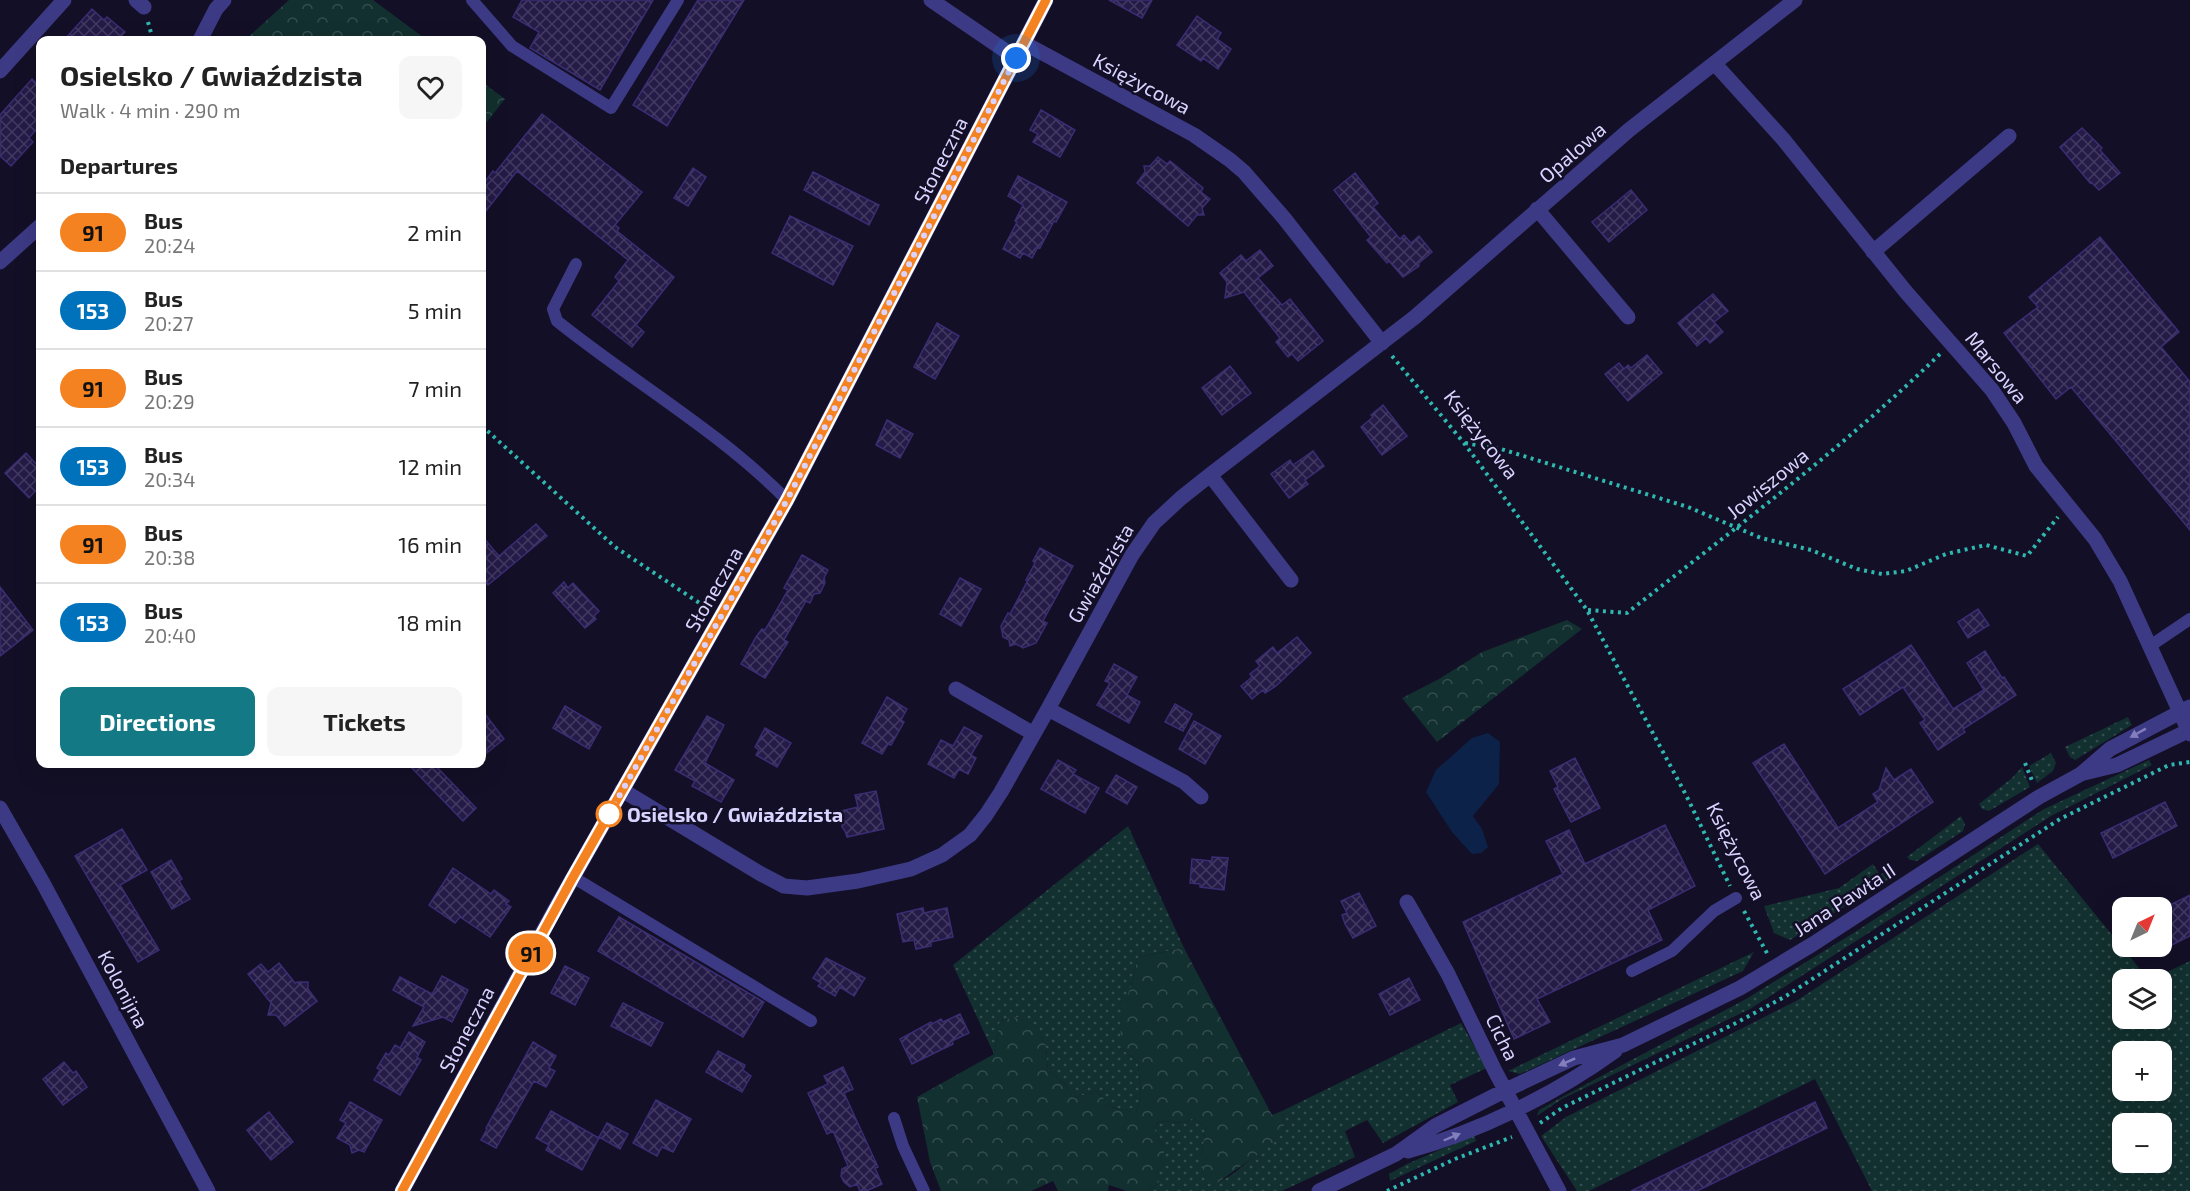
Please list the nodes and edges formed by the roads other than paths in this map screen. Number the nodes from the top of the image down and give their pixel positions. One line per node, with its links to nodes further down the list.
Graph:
1 (64, 0): 12 (street)
2 (224, 0): 8 (street)
3 (472, 0): 4 (lane)
4 (678, 0)
5 (932, 0): 10 (street)
6 (1046, 0): 9 (street, Słoneczna)
7 (1795, 0): 11 (street, Opalowa)
8 (202, 36)
9 (1024, 43): 10 (street, Słoneczna); 20 (street, Księżycowa)
10 (1016, 58): 22 (street, Słoneczna)
11 (1714, 64): 14 (street, Opalowa); 16 (street, Marsowa)
12 (0, 71)
13 (2010, 136): 16 (street)
14 (1538, 209): 19 (street); 20 (street, Opalowa)
15 (36, 230): 17 (street)
16 (1873, 252): 25 (street, Marsowa)
17 (0, 262)
18 (576, 264): 22 (lane)
19 (1628, 317)
20 (1382, 343): 21 (street, Gwiaździsta)
21 (1210, 475): 23 (street); 28 (street, Gwiaździsta)
22 (787, 500): 32 (street, Słoneczna)
23 (1291, 580)
24 (2190, 619): 25 (lane)
25 (2150, 646): 27 (street, Marsowa)
26 (956, 689): 30 (street)
27 (2185, 709): 29 (street, Marsowa); 31 (street, Jana Pawła II, one-way to 31)
28 (1048, 710): 30 (street, Gwiaździsta); 33 (street)
29 (2190, 732): 31 (street, Jana Pawła II)
30 (1034, 734): 32 (street, Gwiaździsta)
31 (2081, 774): 40 (street, Jana Pawła II)
32 (622, 790): 35 (street, Słoneczna)
33 (1201, 797)
34 (0, 808): 45 (street, Kolonijna)
35 (572, 879): 39 (lane); 46 (street, Słoneczna)
36 (1736, 898): 38 (lane)
37 (1407, 902): 41 (street, Cicha)
38 (1632, 971)
39 (811, 1021)
40 (1623, 1045): 41 (street, Jana Pawła II, one-way to 41); 42 (street, Jana Pawła II)
41 (1506, 1090): 42 (street, Cicha); 44 (street, Jana Pawła II)
42 (1516, 1108): 44 (street, Jana Pawła II, one-way to 42); 49 (street, Cicha)
43 (894, 1118): 47 (lane)
44 (1396, 1154): 48 (street, Jana Pawła II)
45 (208, 1191)
46 (402, 1191)
47 (924, 1191)
48 (1319, 1191)
49 (1559, 1191)

